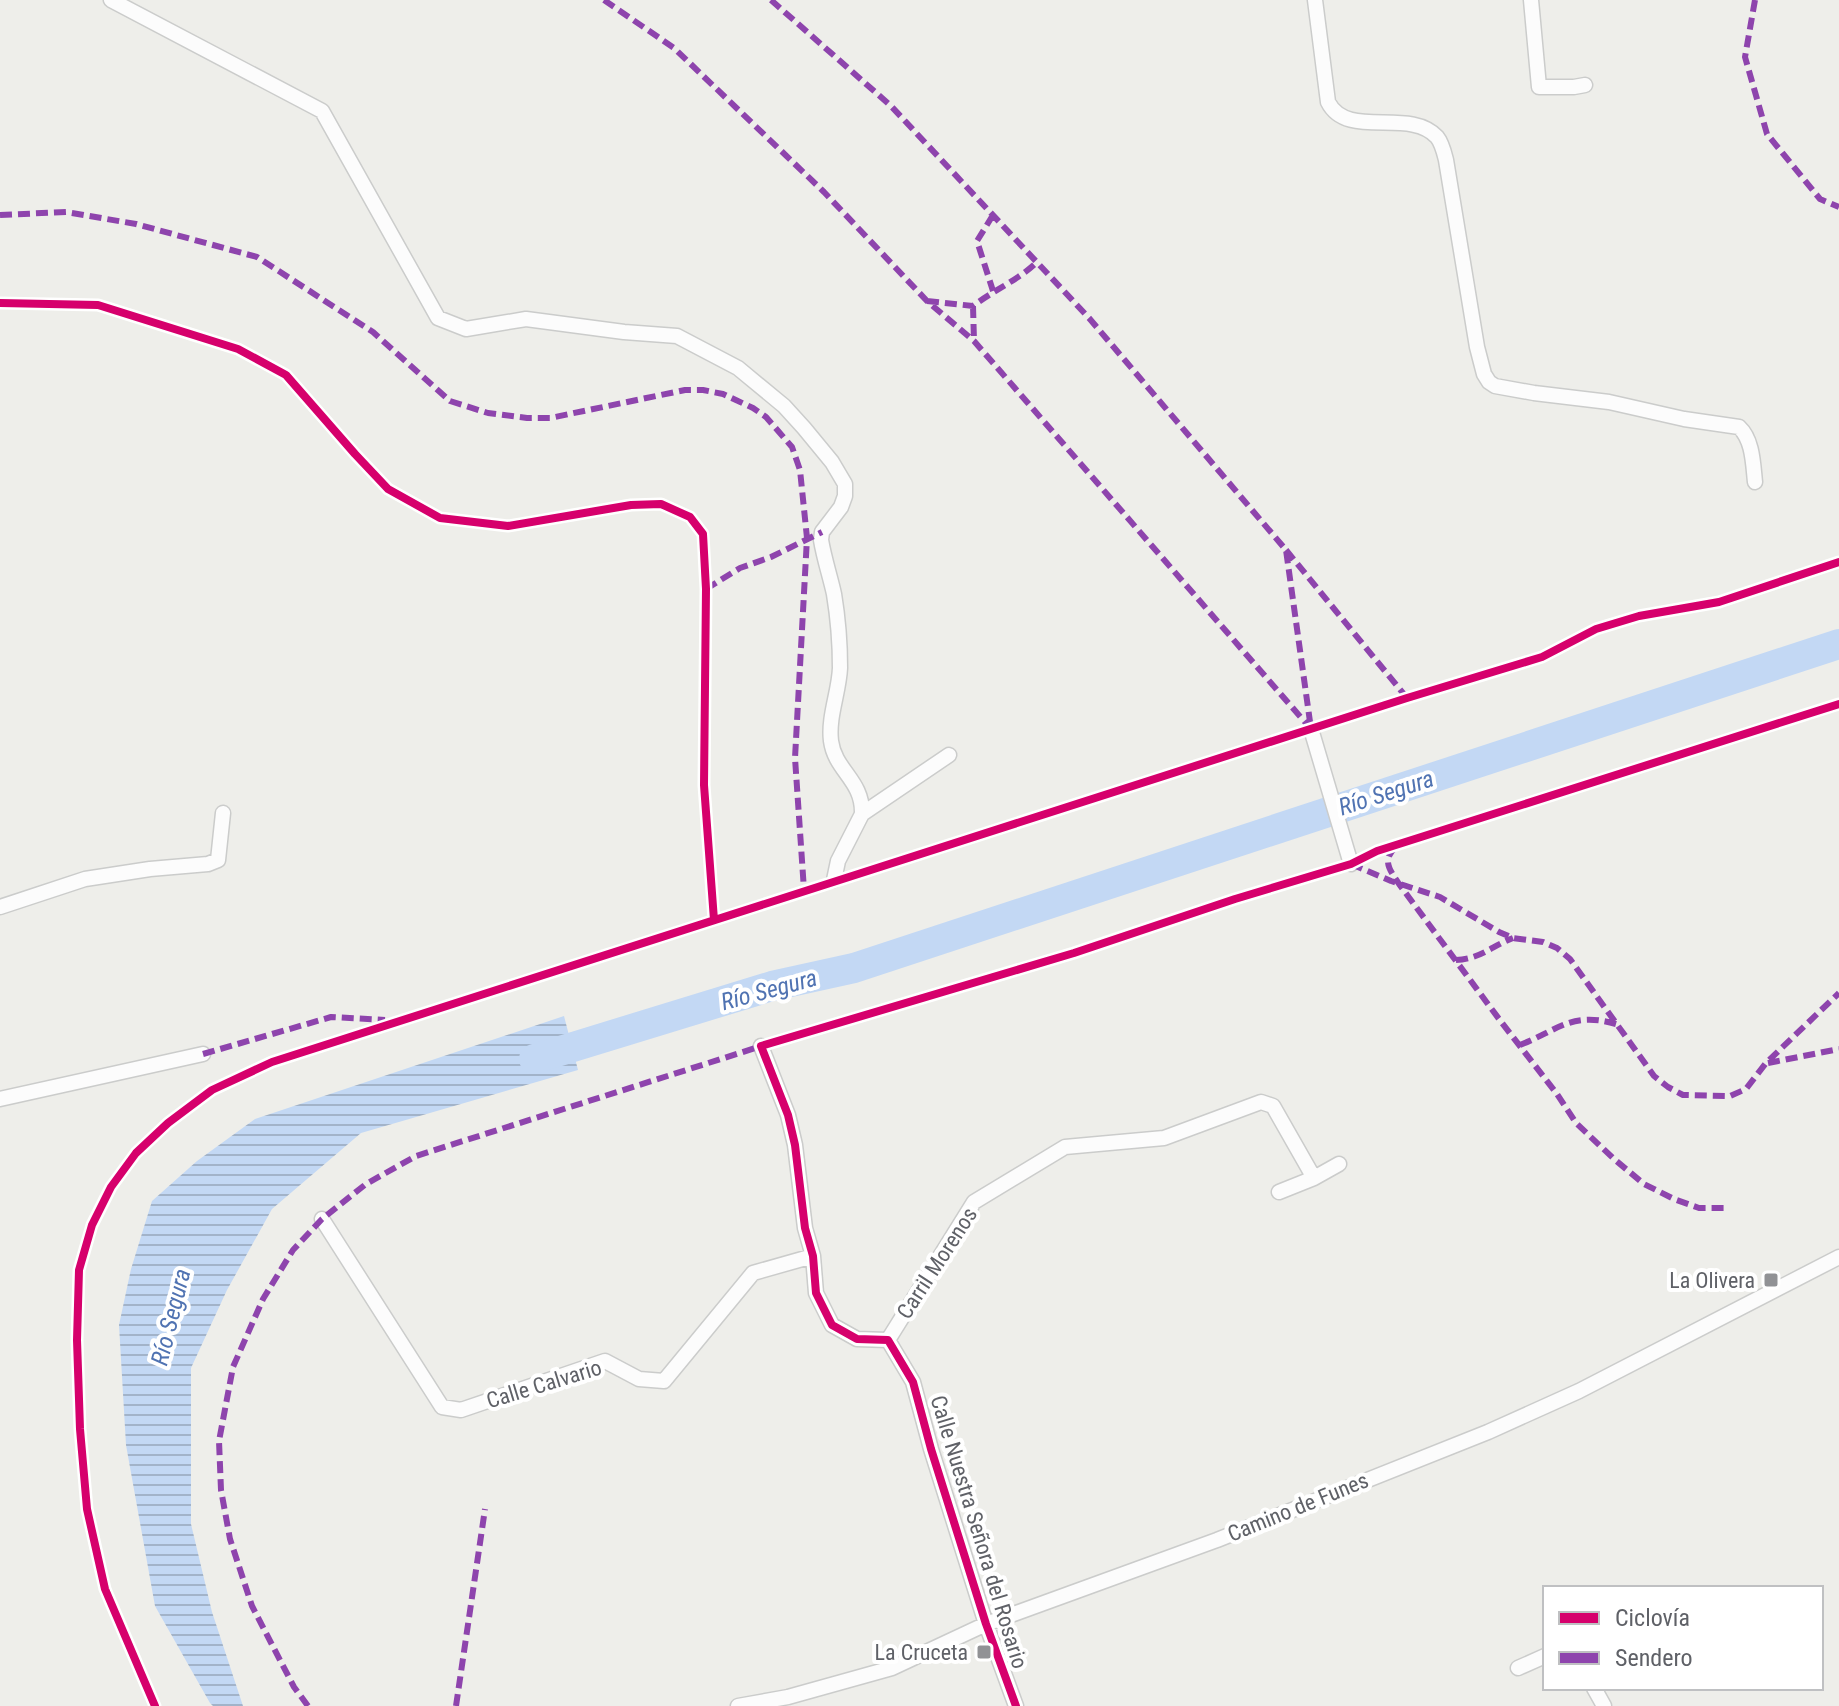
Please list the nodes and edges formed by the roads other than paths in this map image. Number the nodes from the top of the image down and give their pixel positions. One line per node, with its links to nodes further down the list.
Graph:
1 (111, 0): 9 (street)
2 (1315, 0): 5 (street)
3 (1531, 0): 4 (street)
4 (1585, 85)
5 (1755, 482)
6 (1311, 729): 10 (street)
7 (949, 755): 9 (street)
8 (223, 813): 12 (street)
9 (862, 814): 11 (street)
10 (1351, 864)
11 (834, 880)
12 (0, 907)
13 (761, 1046): 20 (street)
14 (203, 1054): 15 (street)
15 (0, 1099)
16 (1339, 1164): 17 (street)
17 (1314, 1178): 18 (street); 22 (street, Carril Morenos)
18 (1279, 1192)
19 (322, 1219): 20 (street, Calle Calvario)
20 (813, 1256): 22 (street)
21 (1839, 1257): 23 (street, Camino de Funes)
22 (888, 1340): 23 (street, Calle Nuestra Señora del Rosario)
23 (986, 1624): 26 (street, Camino de Funes); 27 (street, Calle Nuestra Señora del Rosario)
24 (1543, 1657): 25 (street)
25 (1518, 1668)
26 (738, 1706)
27 (1016, 1706)

